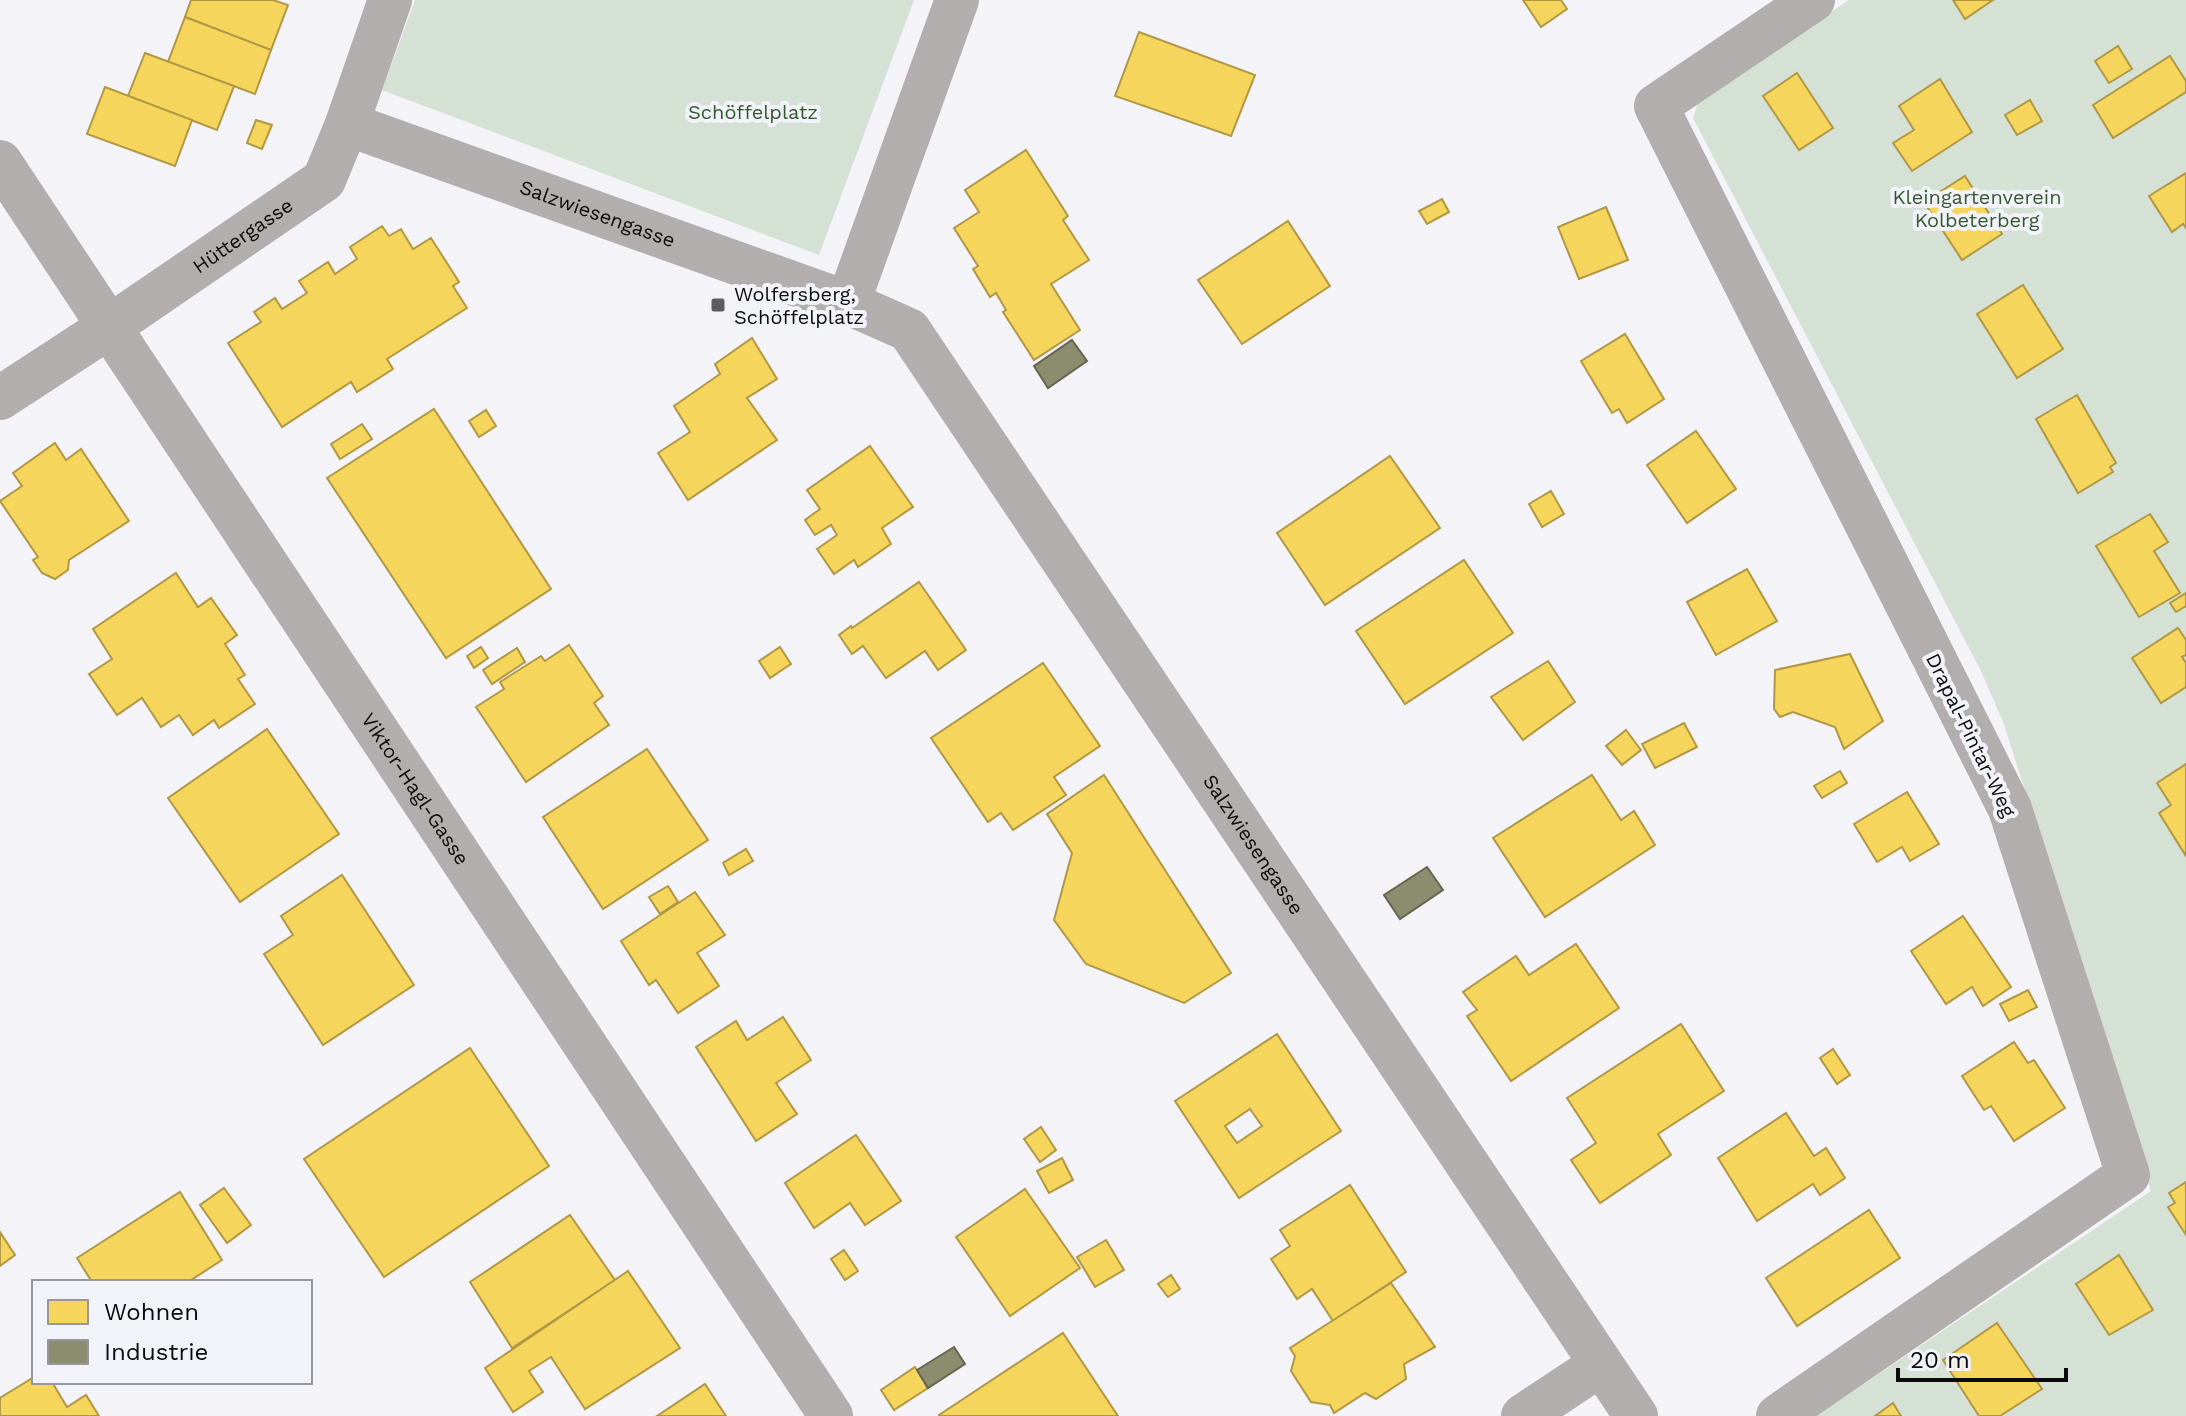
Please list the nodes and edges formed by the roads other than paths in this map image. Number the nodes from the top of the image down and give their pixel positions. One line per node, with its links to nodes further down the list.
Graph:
1 (390, 0): 4 (street, Hüttergasse)
2 (957, 0): 6 (street)
3 (1813, 0): 13 (street, Drapal-Pintar-Weg)
4 (347, 124): 6 (street, Salzwiesengasse); 7 (street, Hüttergasse)
5 (0, 162): 7 (street, Viktor-Hagl-Gasse)
6 (848, 303): 9 (street, Salzwiesengasse)
7 (109, 327): 8 (street, Hüttergasse); 10 (street, Viktor-Hagl-Gasse)
8 (0, 398)
9 (1600, 1365): 11 (street); 12 (street, Salzwiesengasse)
10 (831, 1416)
11 (1523, 1416)
12 (1636, 1416)
13 (1778, 1416)

